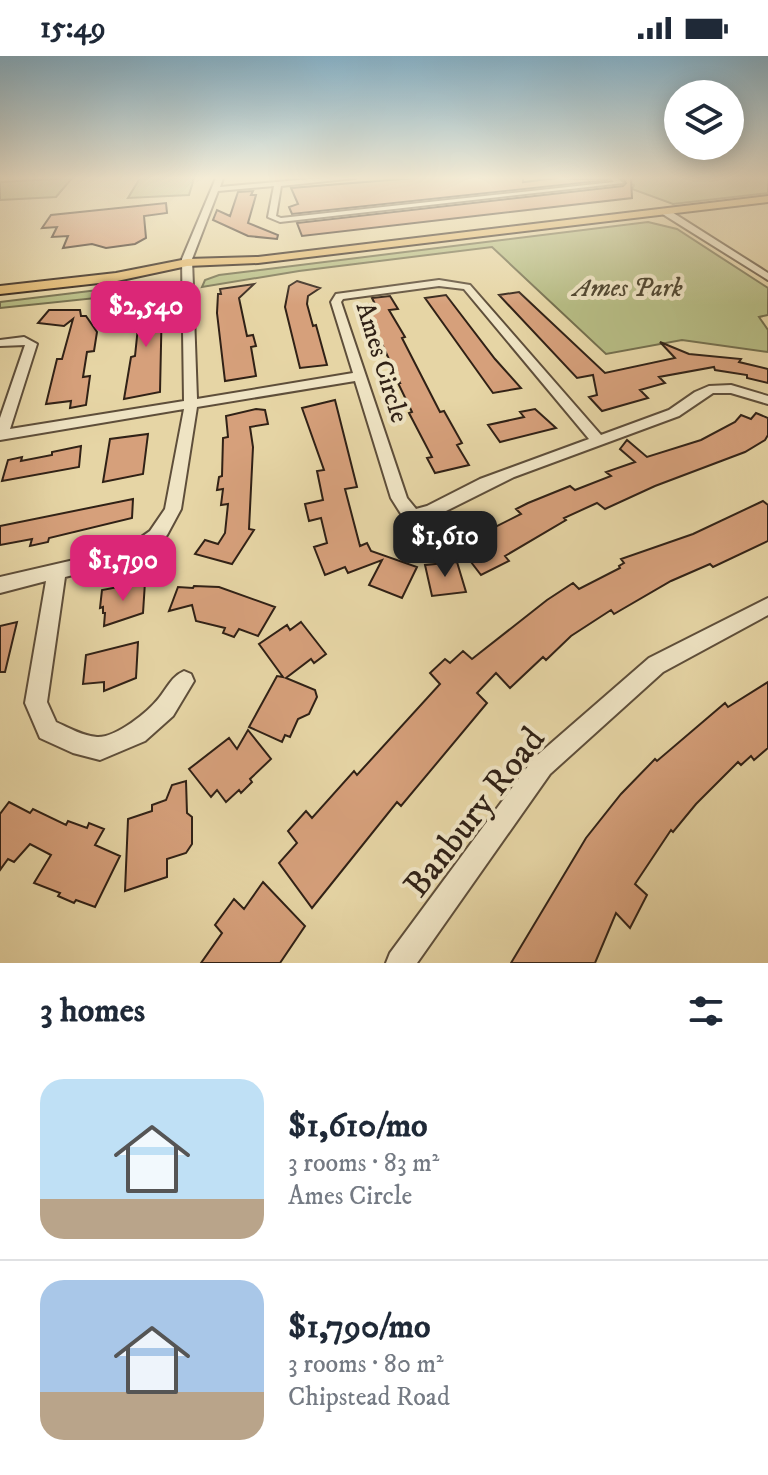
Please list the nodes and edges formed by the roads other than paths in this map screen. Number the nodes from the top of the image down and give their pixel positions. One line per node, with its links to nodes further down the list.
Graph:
1 (202, 220): 4 (street)
2 (587, 220): 4 (main road)
3 (679, 220): 5 (street)
4 (187, 269): 6 (main road); 10 (street)
5 (768, 277)
6 (0, 290)
7 (0, 343): 11 (street)
8 (360, 376): 10 (street); 12 (street, Ames Circle); 12 (street, Ames Circle)
9 (768, 400): 12 (street, Ames Circle)
10 (190, 404): 11 (street); 13 (street)
11 (0, 435)
12 (597, 440)
13 (57, 572): 14 (street); 16 (street)
14 (0, 585)
15 (768, 606): 17 (street, Banbury Road)
16 (184, 681)
17 (400, 963)

